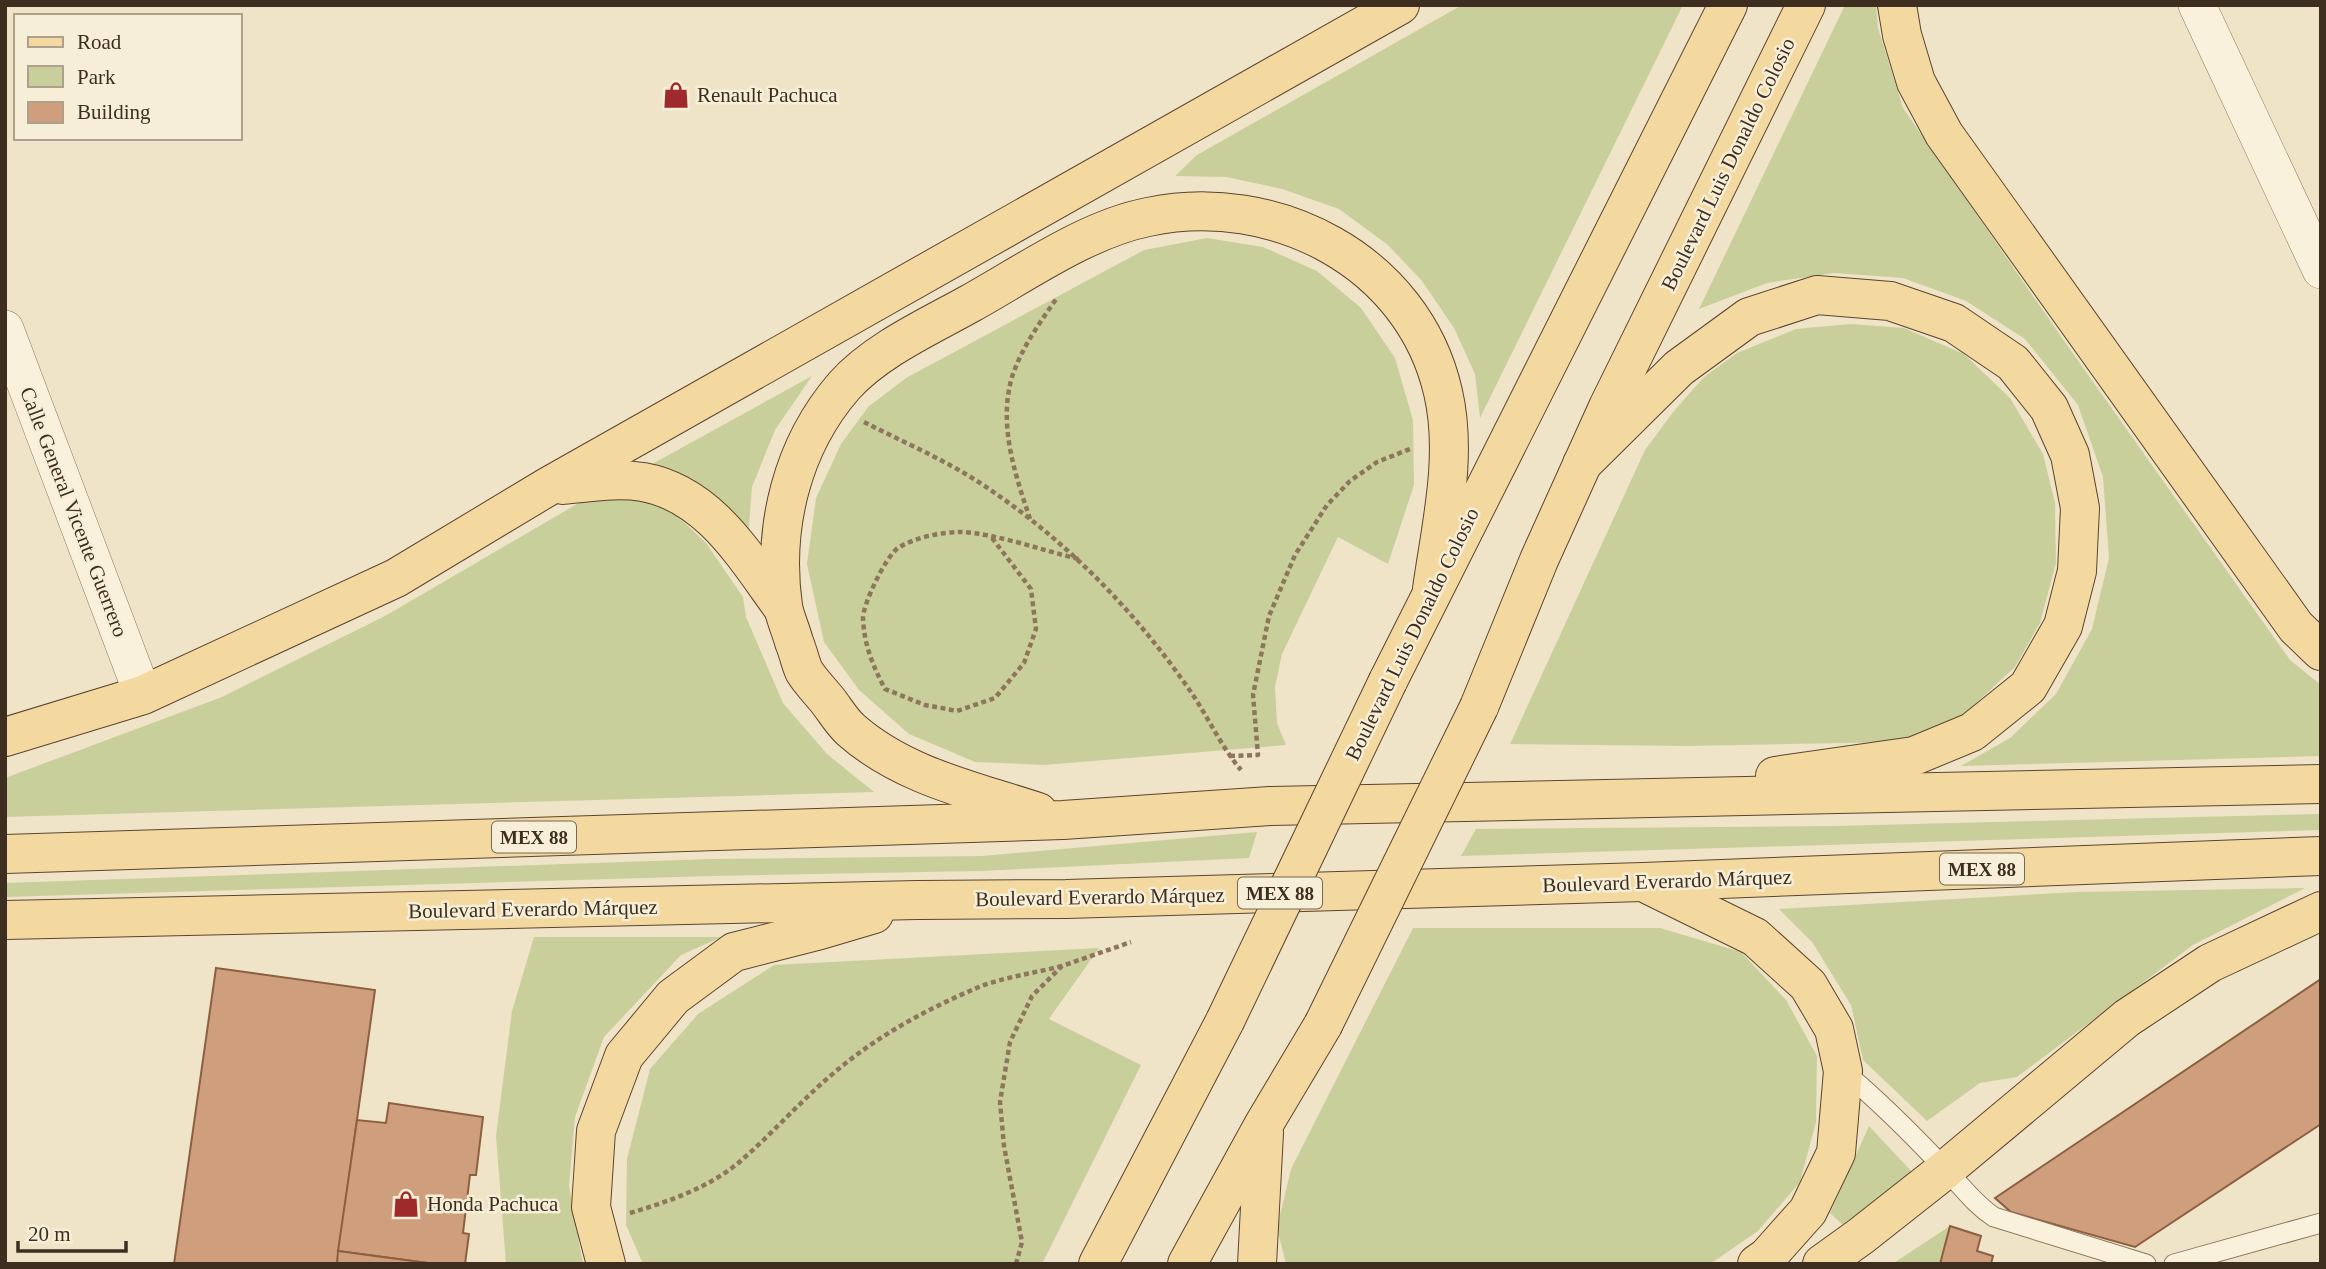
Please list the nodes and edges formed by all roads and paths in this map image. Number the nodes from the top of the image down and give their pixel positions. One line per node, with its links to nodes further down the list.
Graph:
1 (1400, 5): 13 (main road)
2 (1728, 5): 17 (main road, Boulevard Luis Donaldo Colosio)
3 (1806, 5): 12 (main road, Boulevard Luis Donaldo Colosio)
4 (1897, 5): 19 (main road)
5 (2197, 5): 6 (street)
6 (2311, 225): 7 (street)
7 (2321, 270)
8 (1062, 289): 14 (path)
9 (5, 329): 20 (street, Calle General Vicente Guerrero)
10 (854, 417): 14 (path)
11 (1450, 445): 17 (main road); 18 (main road); 22 (path)
12 (1582, 464): 24 (main road); 36 (main road, Boulevard Luis Donaldo Colosio, bridge)
13 (549, 486): 18 (main road); 20 (main road)
14 (1030, 519): 16 (path)
15 (992, 538): 15 (path); 16 (path)
16 (1079, 559): 22 (path)
17 (1433, 589): 42 (main road, Boulevard Luis Donaldo Colosio, bridge)
18 (783, 608): 26 (main road)
19 (2321, 651)
20 (143, 695): 21 (main road)
21 (5, 737)
22 (1229, 757): 25 (path)
23 (2321, 785): 24 (main road, MEX 88)
24 (1646, 800): 25 (main road, MEX 88)
25 (1270, 806): 26 (main road, MEX 88)
26 (1063, 821): 27 (main road, MEX 88)
27 (5, 854)
28 (2321, 856): 29 (main road, Boulevard Everardo Márquez / MEX 88)
29 (1643, 882): 30 (main road, Boulevard Everardo Márquez / MEX 88); 35 (main road)
30 (917, 900): 32 (main road, Boulevard Everardo Márquez / MEX 88); 40 (main road)
31 (2321, 911): 37 (main road)
32 (5, 920)
33 (1131, 942): 34 (path)
34 (1062, 966): 38 (path); 41 (path)
35 (1843, 1071): 37 (lane); 45 (main road)
36 (1264, 1124): 43 (main road, Boulevard Luis Donaldo Colosio); 44 (main road)
37 (1945, 1169): 46 (main road); 47 (lane)
38 (619, 1216)
39 (2321, 1223): 48 (lane)
40 (606, 1264)
41 (1016, 1264)
42 (1098, 1264)
43 (1187, 1264)
44 (1257, 1264)
45 (1757, 1264)
46 (1822, 1264)
47 (2146, 1264)
48 (2174, 1264)

